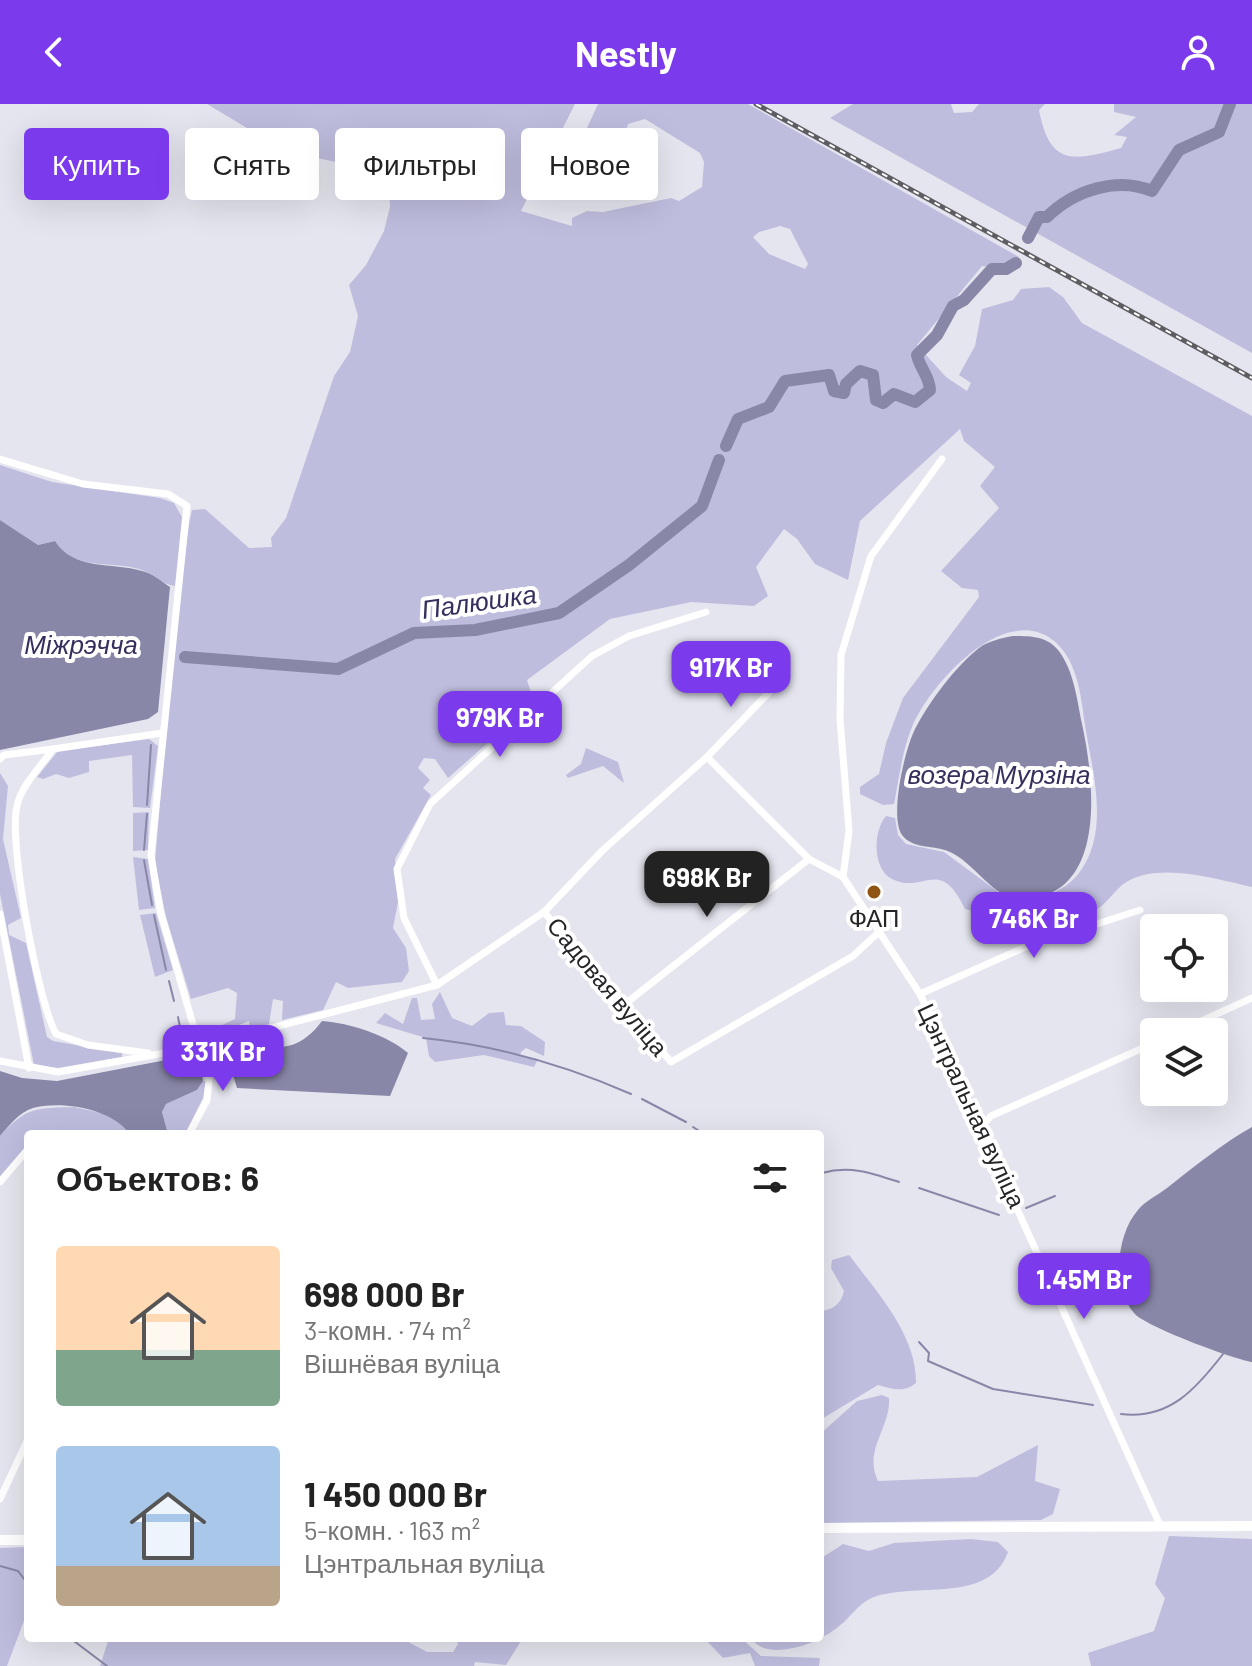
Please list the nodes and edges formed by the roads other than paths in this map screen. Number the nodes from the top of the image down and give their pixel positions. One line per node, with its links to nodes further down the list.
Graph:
1 (0, 459): 5 (street)
2 (942, 459): 10 (street)
3 (706, 612): 15 (street)
4 (778, 683): 7 (street)
5 (162, 733): 6 (street); 20 (street)
6 (53, 749): 8 (street); 22 (street)
7 (707, 757): 9 (street, Цэнтральная вуліца); 12 (street)
8 (0, 759)
9 (809, 859): 10 (street, Цэнтральная вуліца); 18 (street)
10 (843, 877): 14 (street, Цэнтральная вуліца)
11 (1140, 910): 16 (street, Цэнтральная вуліца)
12 (544, 912): 15 (street); 18 (street, Садовая вуліца)
13 (0, 914): 24 (street)
14 (880, 931): 16 (street, Цэнтральная вуліца); 18 (street, Садовая вуліца)
15 (437, 985): 20 (street)
16 (920, 994): 25 (street, Цэнтральная вуліца)
17 (1252, 998): 19 (street)
18 (625, 1004)
19 (1208, 1018)
20 (198, 1047): 22 (street); 26 (street)
21 (1140, 1049): 25 (street)
22 (154, 1054): 24 (street)
23 (0, 1061): 24 (street)
24 (29, 1068)
25 (982, 1126): 33 (street, Цэнтральная вуліца)
26 (191, 1130)
27 (24, 1154): 28 (street)
28 (0, 1182)
29 (24, 1446): 30 (street)
30 (10, 1472): 31 (street); 32 (street)
31 (0, 1473)
32 (0, 1499)
33 (1160, 1525): 34 (street); 35 (street)
34 (1252, 1526)
35 (824, 1528)
36 (0, 1540): 37 (street)
37 (24, 1540)

